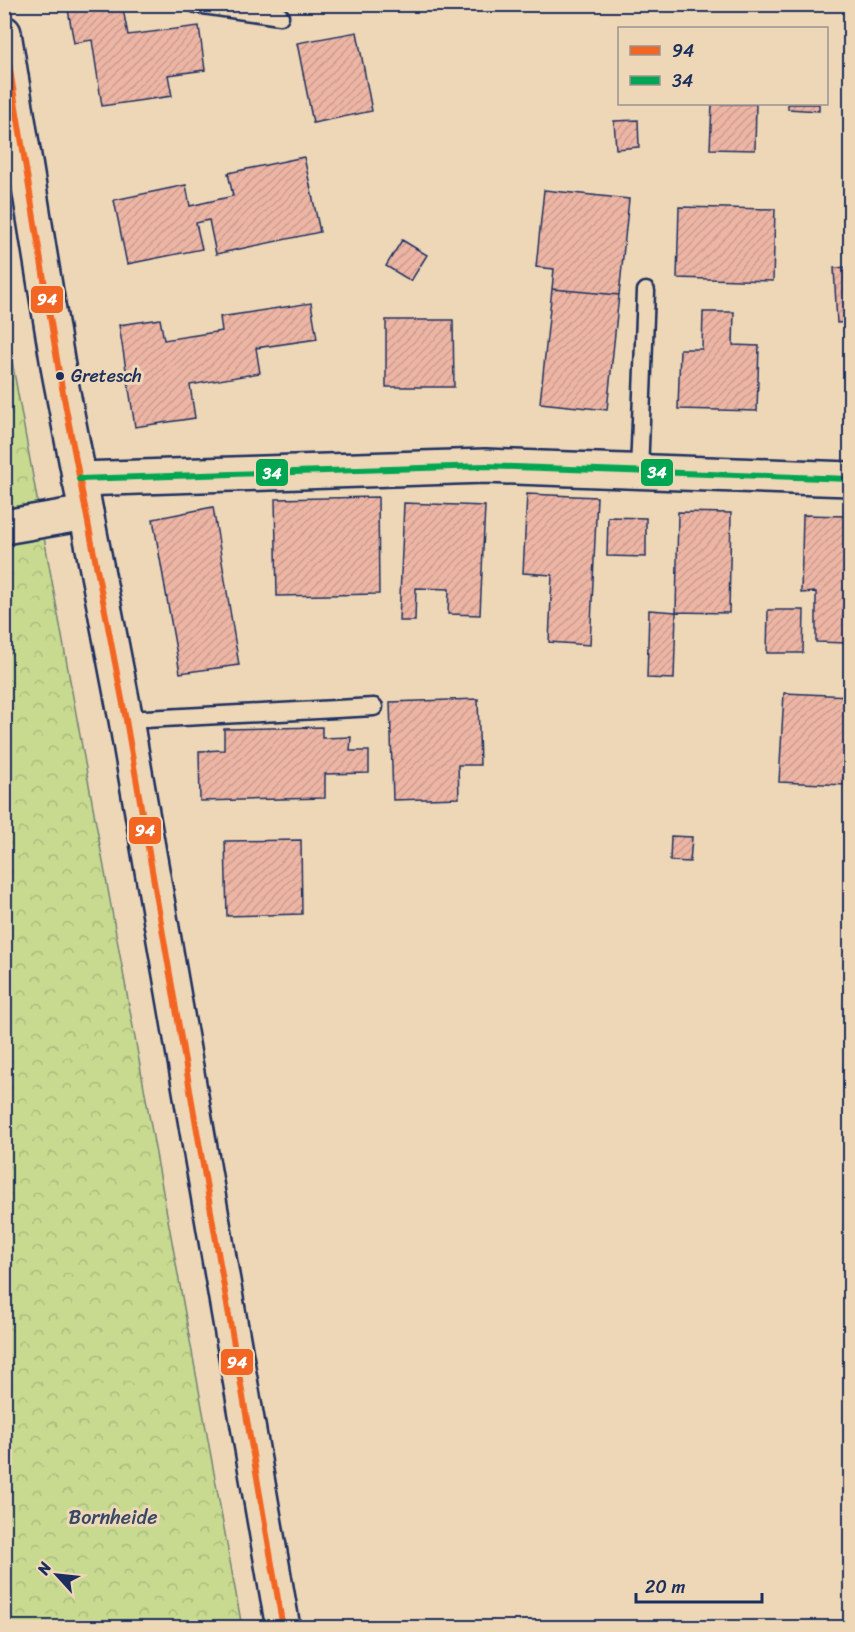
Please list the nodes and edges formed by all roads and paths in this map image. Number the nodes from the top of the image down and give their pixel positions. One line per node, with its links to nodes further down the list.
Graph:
1 (196, 4): 2 (lane)
2 (279, 16)
3 (4, 33): 4 (street)
4 (12, 118): 7 (street)
5 (646, 291): 6 (lane)
6 (639, 471): 7 (street); 8 (street)
7 (79, 479): 9 (street)
8 (850, 479)
9 (86, 513): 10 (street); 12 (street)
10 (4, 527)
11 (374, 707): 12 (lane)
12 (126, 720): 13 (street)
13 (284, 1628)

